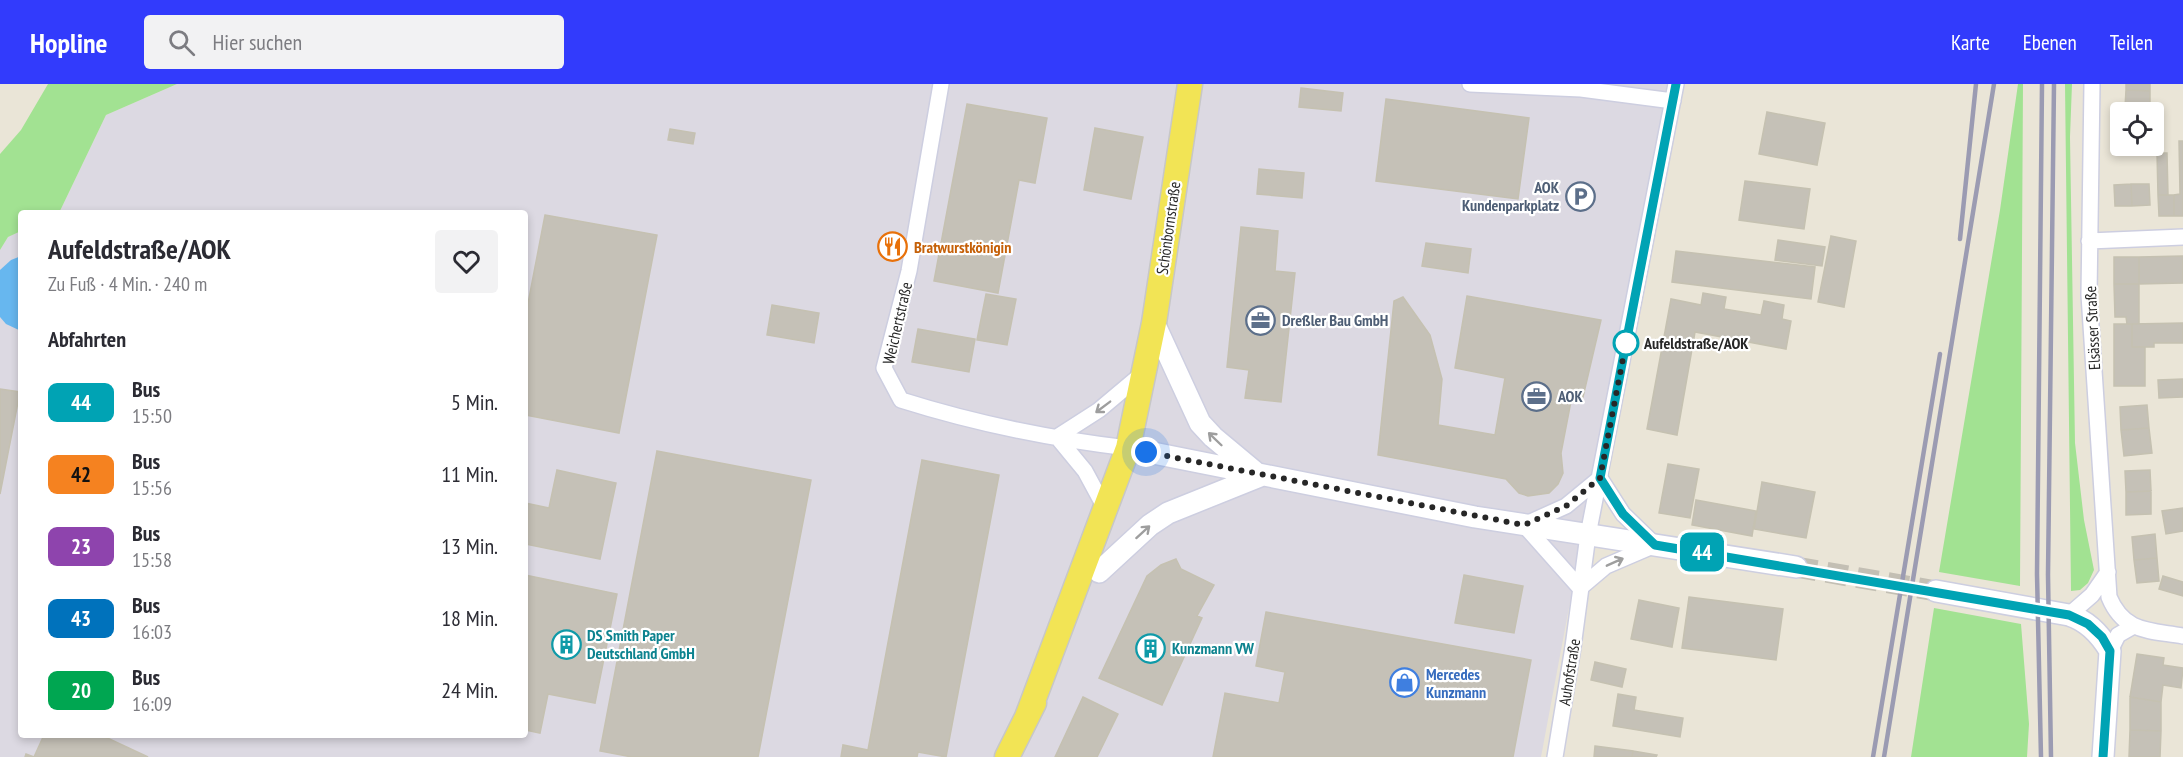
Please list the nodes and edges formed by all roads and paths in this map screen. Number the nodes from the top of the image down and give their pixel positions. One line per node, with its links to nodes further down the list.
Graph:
1 (941, 84): 11 (street, Weichertstraße)
2 (1190, 84): 9 (main road, Schönbornstraße)
3 (1470, 84): 6 (street)
4 (1676, 84): 6 (street, Auhofstraße)
5 (2092, 84): 8 (street, Elsässer Straße)
6 (1672, 101): 14 (street, Auhofstraße)
7 (2183, 237): 8 (street)
8 (2089, 241): 21 (street, Elsässer Straße)
9 (1154, 323): 10 (main road, Schönbornstraße); 13 (main road, one-way to 9)
10 (1145, 372): 11 (street, one-way to 11); 12 (main road, Schönbornstraße)
11 (1057, 437): 12 (street, Weichertstraße); 15 (street)
12 (1128, 448): 13 (main road, Weichertstraße); 15 (main road, Schönbornstraße); 20 (main road, Schönbornstraße)
13 (1260, 476): 16 (main road, Weichertstraße); 20 (main road, one-way to 13)
14 (1600, 478): 16 (street); 17 (street, Auhofstraße); 18 (street)
15 (1106, 508): 28 (main road, Schönbornstraße)
16 (1524, 525): 17 (main road, Weichertstraße); 22 (street)
17 (1588, 535): 18 (main road, Weichertstraße); 22 (street, Auhofstraße)
18 (1655, 545): 19 (main road, Weichertstraße); 22 (street, one-way to 18)
19 (1796, 567)
20 (1100, 572): 28 (main road, Schönbornstraße)
21 (2108, 572): 24 (street); 25 (street, Elsässer Straße)
22 (1580, 588): 31 (street, Auhofstraße)
23 (1936, 591): 24 (main road)
24 (2069, 615): 27 (main road)
25 (2132, 627): 26 (street); 27 (street)
26 (2183, 636)
27 (2110, 651): 29 (main road)
28 (1027, 717): 30 (main road, Schönbornstraße)
29 (2104, 750)
30 (1007, 757)
31 (1555, 757)

